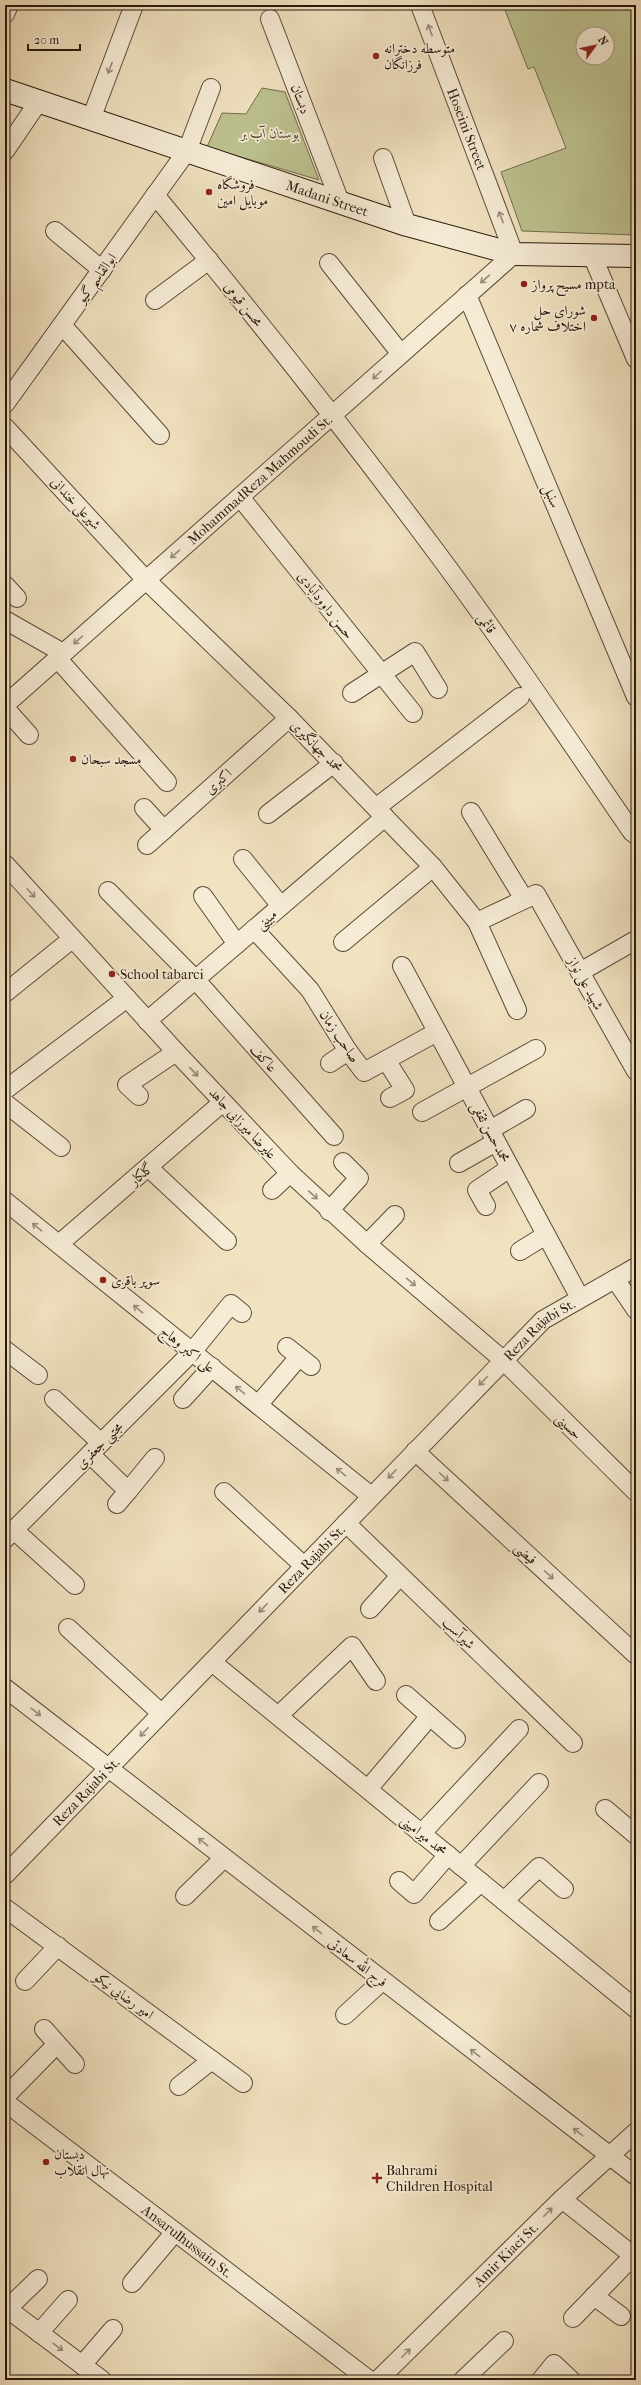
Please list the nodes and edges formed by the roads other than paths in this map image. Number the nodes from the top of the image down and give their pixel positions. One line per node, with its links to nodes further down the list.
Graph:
1 (9, 5): 4 (street)
2 (134, 5): 9 (street, one-way to 9)
3 (420, 5): 17 (street, Hoseini Street, one-way to 3)
4 (5, 14)
5 (270, 19): 14 (street, دبستان)
6 (211, 88): 11 (street, ابوالقاسم گیو)
7 (5, 90): 8 (main road, Madani Street)
8 (39, 101): 9 (main road, Madani Street); 10 (street)
9 (91, 118): 11 (main road, Madani Street)
10 (5, 151)
11 (187, 151): 13 (street, ابوالقاسم گیو); 14 (main road, Madani Street)
12 (383, 158): 15 (street)
13 (155, 195): 20 (street, محسن قیومی); 22 (street, ابوالقاسم گیو)
14 (340, 202): 15 (main road, Madani Street)
15 (407, 225): 17 (main road, Madani Street)
16 (55, 231): 22 (street)
17 (514, 254): 18 (main road, Madani Street); 23 (street, MohammadReza Mahmoudi St., one-way to 23)
18 (592, 255): 19 (main road, Madani Street); 27 (street)
19 (636, 256)
20 (209, 260): 24 (street); 29 (street, محسن قیومی)
21 (329, 263): 26 (street)
22 (102, 270): 25 (street, ابوالقاسم گیو)
23 (467, 295): 26 (street, MohammadReza Mahmoudi St.); 40 (street, سنبل)
24 (155, 300)
25 (62, 325): 28 (street, ابوالقاسم گیو); 31 (street)
26 (401, 354): 29 (street, MohammadReza Mahmoudi St., one-way to 29)
27 (636, 359)
28 (5, 404)
29 (332, 415): 32 (street, MohammadReza Mahmoudi St.); 53 (street, قائمی)
30 (5, 427): 33 (street, شیرعلی خندانی)
31 (160, 436)
32 (240, 497): 33 (street, MohammadReza Mahmoudi St., one-way to 33); 36 (street, حسن داوودآبادی)
33 (146, 580): 35 (street, MohammadReza Mahmoudi St., one-way to 35); 44 (street, محمد جهانگیری)
34 (5, 620): 35 (street)
35 (60, 656): 41 (street, MohammadReza Mahmoudi St.); 47 (street)
36 (381, 675): 37 (street); 38 (street); 43 (street, حسن داوودآبادی)
37 (438, 689)
38 (352, 693)
39 (520, 697): 49 (street, مبینی)
40 (636, 697)
41 (5, 705)
42 (5, 708): 45 (street)
43 (413, 713)
44 (289, 718): 46 (street, محمد جهانگیری); 52 (street, اکبری)
45 (29, 735)
46 (334, 763): 49 (street, محمد جهانگیری); 51 (street)
47 (167, 782)
48 (144, 808): 52 (street)
49 (381, 812): 57 (street, محمد جهانگیری); 61 (street, مبینی)
50 (471, 812): 60 (street, شهید علی نواز)
51 (268, 814)
52 (164, 830): 54 (street, اکبری)
53 (636, 835)
54 (147, 845)
55 (243, 859): 61 (street)
56 (5, 864): 64 (street, علیرضا میرزایی جاهد, one-way to 64)
57 (433, 867): 62 (street, محمد جهانگیری); 66 (street)
58 (108, 891): 70 (street, عاکف)
59 (203, 896): 67 (street)
60 (530, 896): 62 (street); 69 (street, شهید علی نواز)
61 (281, 906): 63 (street, مبینی)
62 (477, 922): 73 (street, محمد جهانگیری)
63 (254, 929): 67 (street, مبینی); 77 (street, صاحب زمان)
64 (72, 939): 71 (street); 72 (street, علیرضا میرزایی جاهد)
65 (634, 941): 69 (street)
66 (343, 942)
67 (237, 944): 70 (street, مبینی)
68 (402, 966): 75 (street, محمدحسن ثقفی)
69 (580, 972): 81 (street, شهید علی نواز)
70 (195, 980): 74 (street, مبینی); 90 (street, عاکف)
71 (5, 993)
72 (126, 998): 74 (street, علیرضا میرزایی جاهد); 83 (street)
73 (517, 1010)
74 (147, 1020): 78 (street, علیرضا میرزایی جاهد)
75 (437, 1032): 79 (street, صاحب زمان); 82 (street, محمدحسن ثقفی)
76 (536, 1049): 82 (street)
77 (348, 1051): 79 (street, صاحب زمان); 80 (street)
78 (176, 1052): 84 (street); 86 (street, علیرضا میرزایی جاهد, one-way to 86)
79 (386, 1060): 85 (street)
80 (330, 1063)
81 (636, 1071)
82 (467, 1088): 89 (street); 91 (street, محمدحسن ثقفی)
83 (5, 1090)
84 (139, 1096)
85 (390, 1098)
86 (223, 1102): 95 (street, گلکار); 97 (street, علیرضا میرزایی جاهد)
87 (5, 1103): 92 (street)
88 (526, 1109): 91 (street)
89 (422, 1112)
90 (334, 1136)
91 (493, 1136): 94 (street); 96 (street, محمدحسن ثقفی)
92 (61, 1147)
93 (343, 1162): 101 (street)
94 (459, 1163)
95 (148, 1167): 104 (street); 105 (street, گلکار)
96 (510, 1168): 100 (street); 103 (street, محمدحسن ثقفی)
97 (290, 1173): 98 (street); 101 (street, علیرضا میرزایی جاهد, one-way to 101)
98 (272, 1190)
99 (5, 1201): 105 (street, علی اکبر وهاج, one-way to 99)
100 (486, 1206)
101 (330, 1211): 106 (street, علیرضا میرزایی جاهد)
102 (395, 1215): 106 (street)
103 (546, 1235): 107 (street); 110 (street, محمدحسن ثقفی)
104 (226, 1241)
105 (59, 1244): 114 (street, علی اکبر وهاج, one-way to 105)
106 (367, 1244): 116 (street, علیرضا میرزایی جاهد, one-way to 116)
107 (520, 1251)
108 (636, 1267): 109 (street, Reza Rajabi St.)
109 (615, 1279): 110 (street, Reza Rajabi St.); 111 (street)
110 (580, 1298): 116 (street, Reza Rajabi St.)
111 (636, 1310)
112 (242, 1313): 114 (street, مجتبی جعفری)
113 (5, 1350): 118 (street)
114 (192, 1352): 117 (street, علی اکبر وهاج); 122 (street, مجتبی جعفری)
115 (299, 1357): 121 (street)
116 (503, 1360): 123 (street, Reza Rajabi St., one-way to 123); 126 (street, حسینی)
117 (212, 1367): 120 (street); 121 (street, علی اکبر وهاج, one-way to 117)
118 (38, 1375)
119 (54, 1399): 122 (street)
120 (183, 1399)
121 (258, 1405): 127 (street, علی اکبر وهاج, one-way to 121)
122 (95, 1449): 124 (street); 129 (street, مجتبی جعفری)
123 (415, 1451): 127 (street, Reza Rajabi St., one-way to 127); 135 (street, فیضی, one-way to 135)
124 (156, 1458)
125 (224, 1492): 130 (street)
126 (636, 1492)
127 (372, 1496): 128 (street, Reza Rajabi St.)
128 (346, 1523): 130 (street, Reza Rajabi St.); 131 (street, شیرآسب)
129 (7, 1536): 132 (street)
130 (304, 1566): 136 (street, Reza Rajabi St., one-way to 136)
131 (400, 1576): 133 (street); 145 (street, شیرآسب)
132 (75, 1586)
133 (370, 1609)
134 (68, 1628): 140 (street)
135 (636, 1655)
136 (212, 1662): 140 (street, Reza Rajabi St.); 141 (street, محمد میرامینی)
137 (376, 1681): 141 (street)
138 (5, 1688): 146 (street, فرج الله سعادتی, one-way to 146)
139 (406, 1695): 142 (street)
140 (162, 1713): 146 (street, Reza Rajabi St., one-way to 146)
141 (278, 1716): 148 (street, محمد میرامینی)
142 (430, 1716): 144 (street); 148 (street)
143 (519, 1729): 150 (street)
144 (456, 1739)
145 (573, 1743)
146 (108, 1768): 152 (street, فرج الله سعادتی, one-way to 146); 154 (street, Reza Rajabi St.)
147 (538, 1783): 153 (street)
148 (368, 1789): 150 (street, محمد میرامینی)
149 (605, 1809): 151 (street)
150 (422, 1834): 153 (street, محمد میرامینی)
151 (636, 1835)
152 (224, 1858): 158 (street); 164 (street, فرج الله سعادتی, one-way to 152)
153 (455, 1860): 155 (street); 156 (street, محمد میرامینی)
154 (5, 1875)
155 (399, 1881)
156 (481, 1882): 159 (street, محمد میرامینی); 161 (street)
157 (564, 1889): 159 (street)
158 (185, 1896)
159 (504, 1901): 165 (street, محمد میرامینی)
160 (5, 1908): 162 (street, امیر رضایی نیکو)
161 (439, 1921)
162 (58, 1946): 163 (street); 169 (street, امیر رضایی نیکو)
163 (25, 1981)
164 (382, 1981): 166 (street); 176 (street, فرج الله سعادتی, one-way to 164)
165 (636, 2009)
166 (345, 2015)
167 (44, 2029): 168 (street)
168 (57, 2044): 170 (street); 173 (street)
169 (212, 2060): 171 (street, امیر رضایی نیکو); 172 (street)
170 (75, 2064)
171 (243, 2083)
172 (179, 2086)
173 (5, 2097)
174 (5, 2102): 179 (street, Ansarulhussain St.)
175 (636, 2132): 176 (street, Amir Kiaei St.)
176 (609, 2156): 177 (street, فرج الله سعادتی); 178 (street, Amir Kiaei St.)
177 (636, 2176)
178 (562, 2198): 180 (street); 194 (street, Amir Kiaei St., one-way to 178)
179 (175, 2232): 182 (street); 193 (street, Ansarulhussain St.)
180 (634, 2257): 183 (street)
181 (38, 2279): 185 (street)
182 (132, 2283)
183 (594, 2296): 186 (street); 187 (street)
184 (68, 2300): 189 (street)
185 (6, 2308): 189 (street)
186 (621, 2316)
187 (573, 2318)
188 (113, 2329): 191 (street)
189 (39, 2333): 191 (street, one-way to 191)
190 (504, 2341): 195 (street)
191 (82, 2365): 192 (street)
192 (102, 2380)
193 (369, 2380)
194 (378, 2380)
195 (463, 2380)
196 (542, 2380): 197 (street)
197 (571, 2380)

